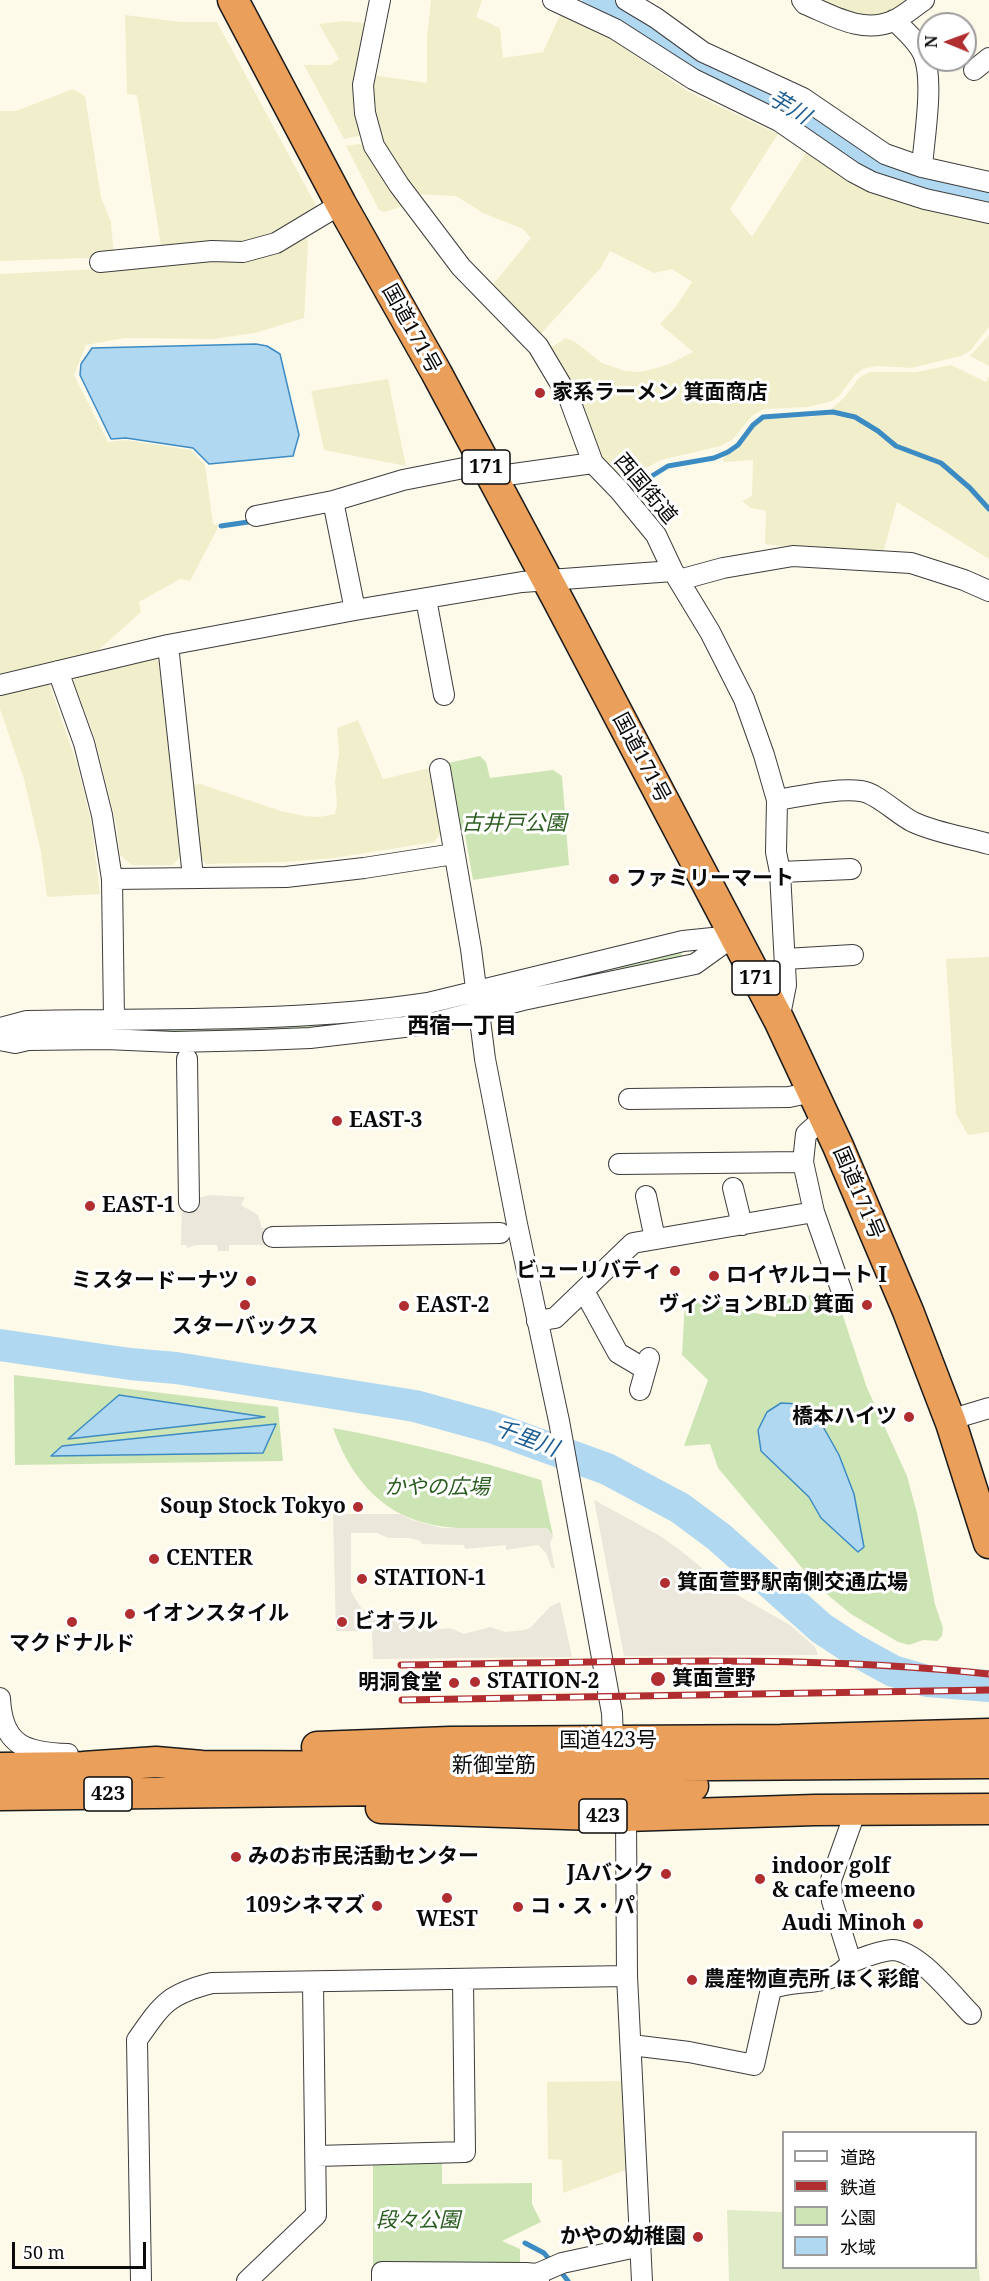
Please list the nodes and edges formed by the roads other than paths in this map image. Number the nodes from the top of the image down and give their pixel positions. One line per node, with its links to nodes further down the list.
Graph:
1 (233, 0): 10 (highway, 国道171号 / 171)
2 (380, 0): 13 (street, 西国街道)
3 (553, 0): 11 (street)
4 (626, 0): 8 (street)
5 (802, 0): 7 (street)
6 (924, 0): 7 (street)
7 (894, 20): 8 (street)
8 (922, 167): 9 (street)
9 (989, 182)
10 (341, 204): 12 (street); 14 (highway, 国道171号 / 171)
11 (989, 213)
12 (100, 262)
13 (593, 464): 14 (street); 17 (street, 西国街道)
14 (488, 470): 15 (street); 18 (highway, 国道171号 / 171)
15 (333, 501): 16 (street); 21 (street)
16 (256, 516)
17 (676, 576): 18 (street); 19 (street); 27 (street, 西国街道)
18 (547, 580): 20 (street); 34 (highway, 国道171号 / 171)
19 (989, 591)
20 (426, 599): 21 (street); 25 (street)
21 (355, 610): 22 (street)
22 (168, 645): 23 (street); 32 (street)
23 (58, 671): 24 (street); 33 (street)
24 (0, 685)
25 (444, 694)
26 (440, 769): 29 (street)
27 (777, 800): 28 (street); 31 (street, 西国街道)
28 (989, 844)
29 (454, 854): 32 (street); 37 (street)
30 (851, 869): 31 (street)
31 (780, 872): 36 (street, 西国街道)
32 (193, 877): 33 (street)
33 (112, 879): 39 (street)
34 (734, 936): 37 (street); 38 (street); 40 (highway, 国道171号 / 171)
35 (853, 955): 36 (street)
36 (785, 959): 40 (street, 西国街道)
37 (476, 991): 38 (street); 39 (street)
38 (479, 1011): 42 (street); 58 (street)
39 (114, 1019): 41 (street)
40 (779, 1020): 45 (highway, 国道171号 / 171)
41 (0, 1028)
42 (0, 1040)
43 (187, 1059): 50 (street)
44 (629, 1099): 45 (street)
45 (819, 1105): 46 (street); 61 (highway, 国道171号 / 171)
46 (803, 1162): 47 (street); 51 (street)
47 (618, 1164)
48 (733, 1188): 52 (street)
49 (646, 1196): 55 (street)
50 (189, 1202)
51 (814, 1212): 52 (street); 57 (street)
52 (742, 1225): 55 (street)
53 (500, 1233): 54 (street)
54 (273, 1237)
55 (655, 1239): 56 (street)
56 (584, 1291): 58 (street); 59 (street)
57 (842, 1293)
58 (537, 1320): 65 (street)
59 (640, 1390)
60 (989, 1408): 61 (street)
61 (951, 1423): 62 (highway, 国道171号 / 171)
62 (989, 1543)
63 (0, 1698): 66 (street)
64 (989, 1734): 65 (highway, 国道423号 / 423)
65 (613, 1741): 66 (highway, 国道423号 / 423)
66 (156, 1762): 68 (highway, 新御堂筋 / 423); 70 (highway, 新御堂筋 / 423)
67 (989, 1763): 70 (highway, 新御堂筋 / 423)
68 (0, 1768)
69 (989, 1783): 70 (highway, 新御堂筋 / 423)
70 (856, 1786): 71 (highway, 新御堂筋 / 423); 73 (highway, 423); 74 (highway, 423); 75 (street)
71 (217, 1793): 72 (highway, 新御堂筋 / 423); 74 (highway, 423)
72 (0, 1794)
73 (989, 1809)
74 (626, 1816): 76 (street)
75 (851, 1962): 79 (street); 80 (street)
76 (627, 1976): 77 (street); 80 (street)
77 (464, 1980): 78 (street); 81 (street)
78 (313, 1983): 81 (street); 85 (street)
79 (971, 2014)
80 (631, 2045): 82 (street)
81 (316, 2156): 84 (street)
82 (641, 2246): 83 (street); 87 (street)
83 (538, 2278): 86 (street)
84 (249, 2280)
85 (141, 2281)
86 (382, 2281)
87 (642, 2281)

